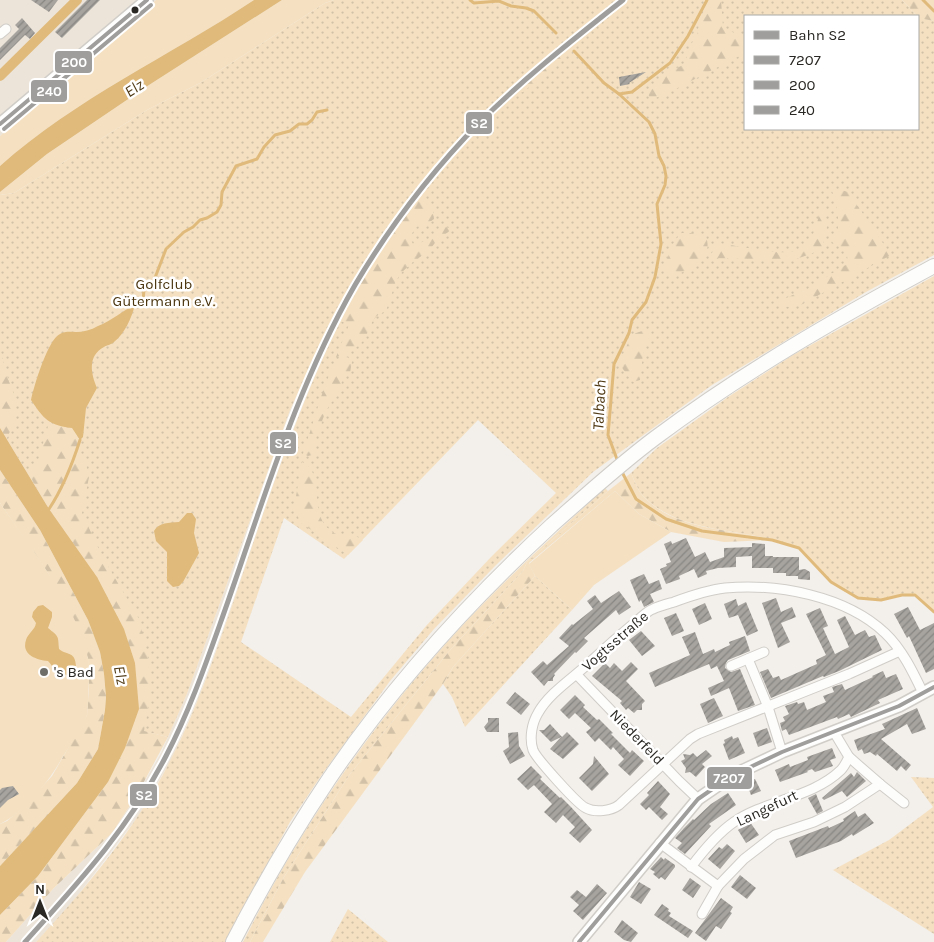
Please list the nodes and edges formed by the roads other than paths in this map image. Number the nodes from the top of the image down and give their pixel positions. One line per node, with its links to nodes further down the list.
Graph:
1 (147, 0): 2 (street)
2 (0, 124)
3 (934, 266): 23 (highway)
4 (900, 651): 8 (street, Vogtsstraße); 10 (street, Vogtsstraße); 11 (street)
5 (764, 652): 6 (street)
6 (748, 659): 7 (street); 11 (street)
7 (731, 666)
8 (577, 674): 15 (street, Niederfeld); 15 (street, Vogtsstraße)
9 (934, 687): 10 (street)
10 (923, 694): 12 (street)
11 (768, 707): 13 (street); 15 (street)
12 (834, 732): 13 (street); 14 (street)
13 (782, 752): 17 (street)
14 (849, 757): 16 (street); 20 (street, Langefurt)
15 (664, 764): 17 (street, Niederfeld)
16 (880, 784): 18 (street); 21 (street, Langefurt)
17 (698, 798): 19 (street)
18 (904, 803)
19 (660, 843): 20 (street); 24 (street)
20 (692, 867): 21 (street)
21 (718, 886): 22 (street, Langefurt)
22 (702, 914)
23 (233, 942)
24 (579, 942)

